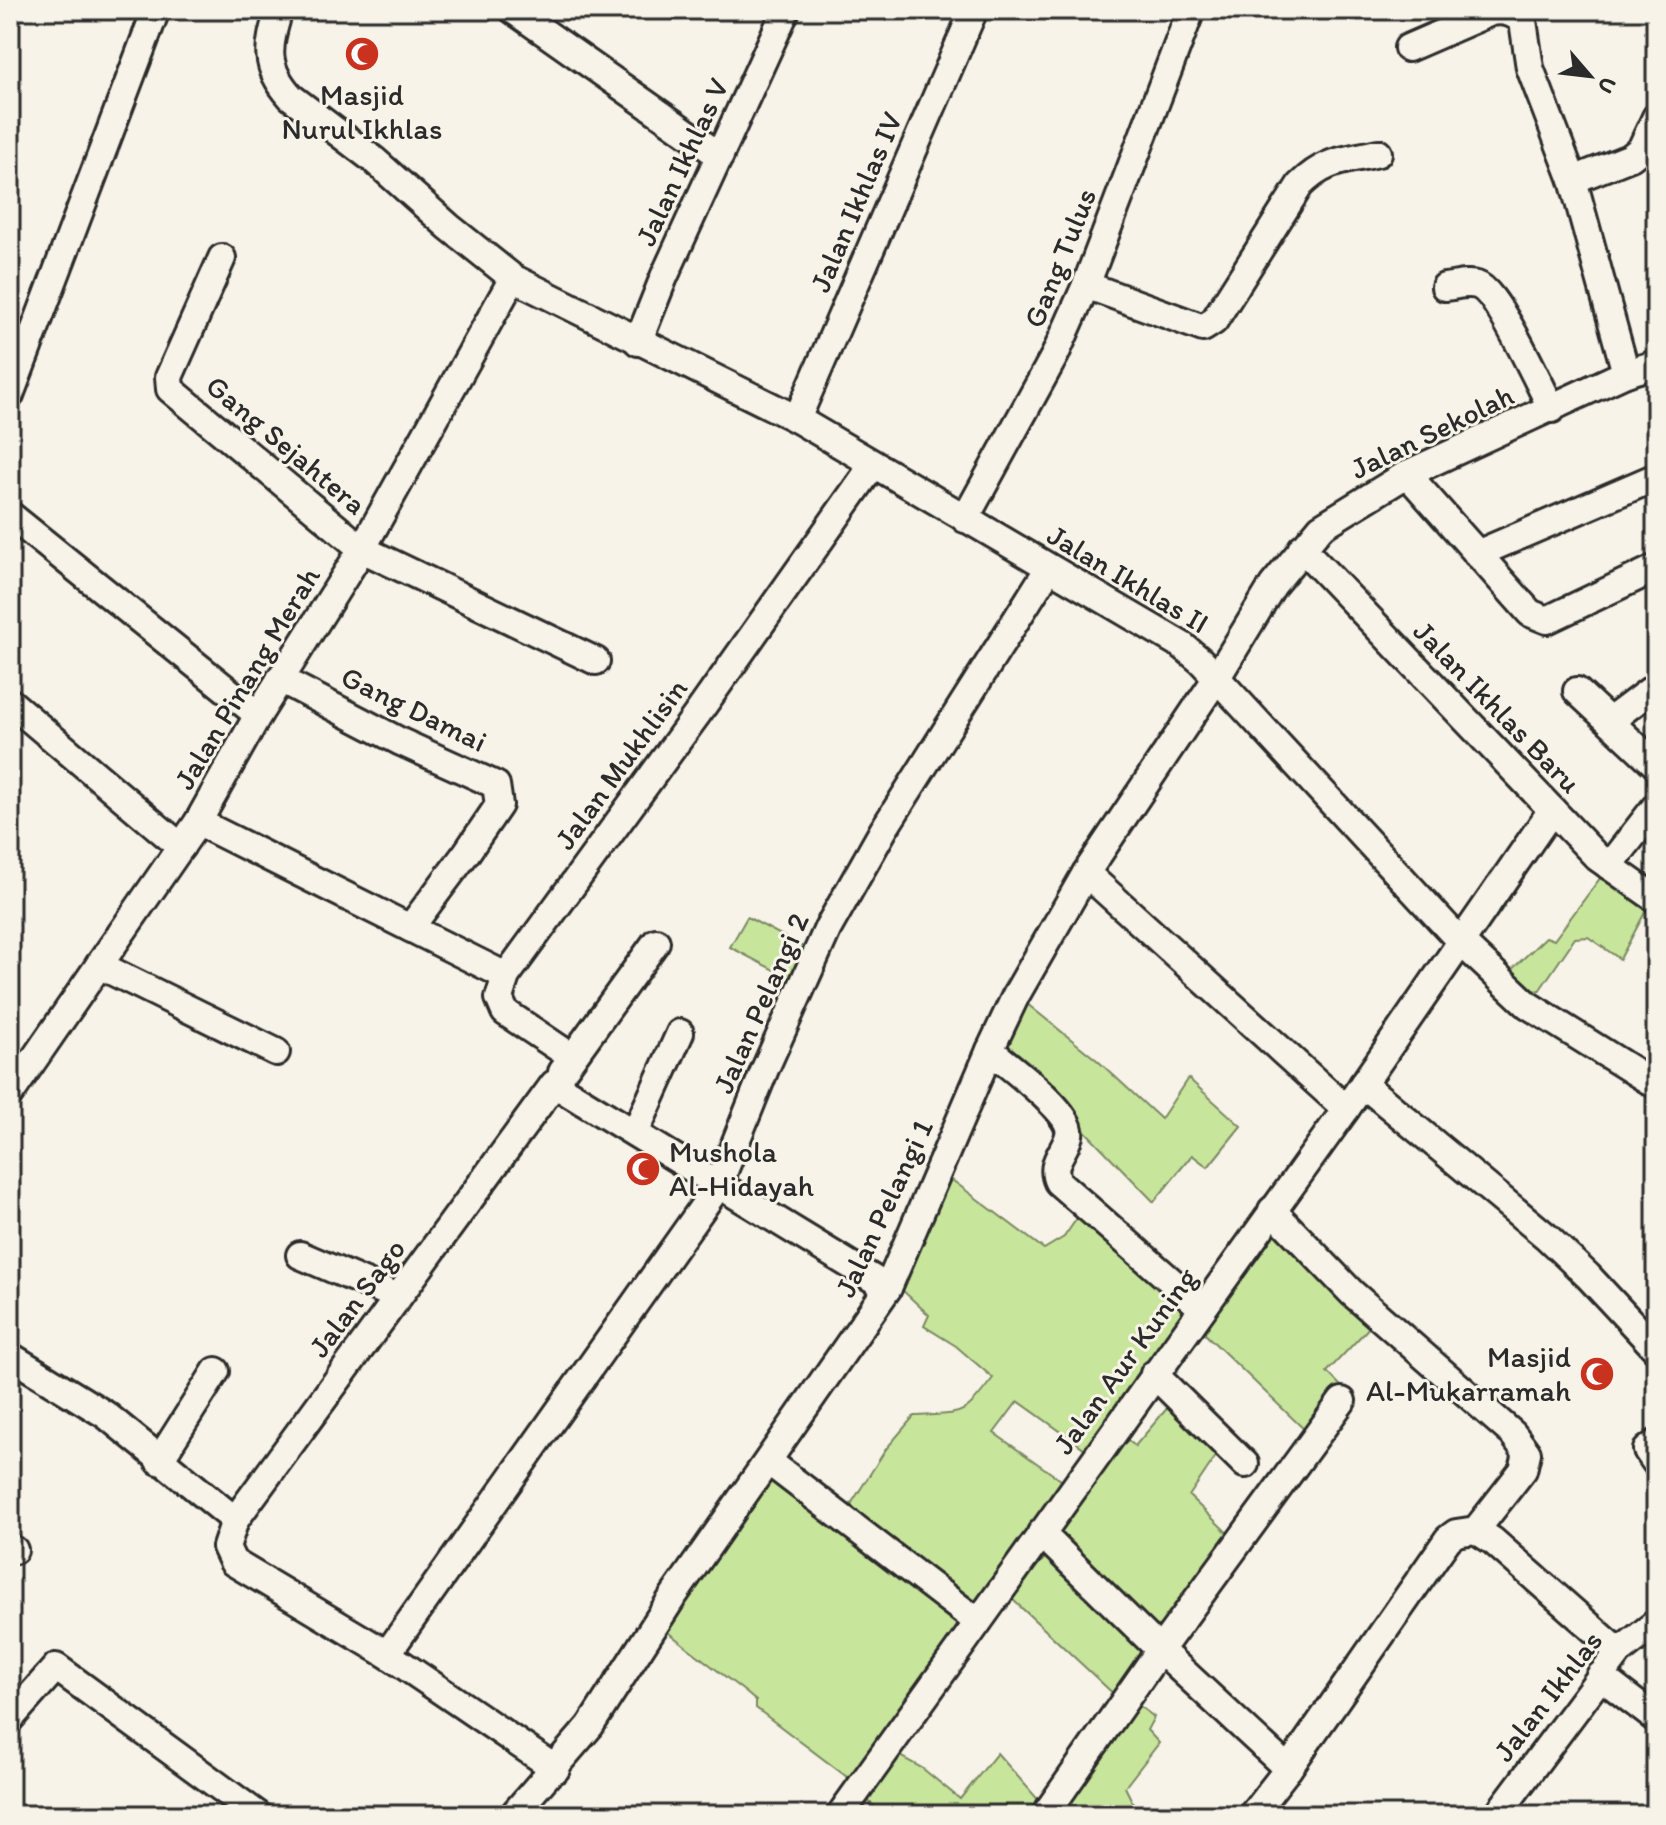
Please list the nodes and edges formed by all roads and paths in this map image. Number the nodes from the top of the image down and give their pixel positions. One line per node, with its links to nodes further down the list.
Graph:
1 (156, 10): 19 (street)
2 (279, 10): 13 (street, Jalan Ikhlas II)
3 (513, 10): 10 (street)
4 (786, 10): 10 (street, Jalan Ikhlas V)
5 (974, 10): 21 (street, Jalan Ikhlas IV)
6 (1191, 10): 14 (street, Gang Tulus)
7 (1408, 48): 11 (street)
8 (1656, 117): 11 (street)
9 (1378, 153): 14 (street)
10 (720, 156): 16 (street, Jalan Ikhlas V)
11 (1573, 180): 18 (street)
12 (222, 258): 28 (street, Gang Sejahtera)
13 (513, 278): 16 (street, Jalan Ikhlas II); 28 (street, Jalan Pinang Merah)
14 (1086, 285): 26 (street, Gang Tulus)
15 (1445, 287): 20 (street)
16 (638, 342): 21 (street, Jalan Ikhlas II)
17 (1656, 364): 18 (street, Jalan Sekolah)
18 (1626, 373): 20 (street, Jalan Sekolah)
19 (10, 395)
20 (1552, 409): 23 (street, Jalan Sekolah)
21 (797, 419): 22 (street, Jalan Ikhlas II)
22 (873, 465): 26 (street, Jalan Ikhlas II); 52 (street, Jalan Mukhlisin)
23 (1407, 474): 27 (street, Jalan Sekolah); 29 (street)
24 (1656, 477): 29 (street)
25 (10, 515): 38 (street)
26 (965, 519): 30 (street, Jalan Ikhlas II)
27 (1302, 548): 34 (street, Jalan Sekolah); 42 (street, Jalan Ikhlas Baru)
28 (362, 549): 32 (street); 33 (street, Jalan Pinang Merah)
29 (1477, 554): 31 (street)
30 (1049, 568): 34 (street, Jalan Ikhlas II); 63 (street, Jalan Pelangi 2)
31 (1656, 568)
32 (596, 661)
33 (280, 679): 38 (street, Jalan Pinang Merah); 48 (street, Gang Damai)
34 (1216, 679): 46 (street, Jalan Pelangi 1); 49 (street, Jalan Ikhlas II)
35 (1656, 686): 39 (street)
36 (1577, 691): 39 (street)
37 (10, 702): 44 (street)
38 (258, 715): 43 (street, Jalan Pinang Merah)
39 (1611, 720): 40 (street)
40 (1656, 765)
41 (1656, 806): 45 (street)
42 (1552, 810): 45 (street, Jalan Ikhlas Baru); 49 (street, Jalan Aur Kuning)
43 (198, 822): 44 (street, Jalan Pinang Merah); 48 (street)
44 (181, 847): 51 (street, Jalan Pinang Merah)
45 (1609, 866): 47 (street, Jalan Ikhlas Baru)
46 (1086, 873): 54 (street, Jalan Pelangi 1); 61 (street)
47 (1656, 899)
48 (410, 928): 52 (street)
49 (1460, 941): 58 (street, Jalan Aur Kuning); 59 (street, Jalan Ikhlas II)
50 (656, 942): 56 (street)
51 (99, 965): 55 (street); 60 (street, Jalan Pinang Merah)
52 (506, 976): 56 (street)
53 (680, 1033): 62 (street)
54 (990, 1050): 66 (street, Jalan Pelangi 1); 68 (street)
55 (276, 1052)
56 (572, 1057): 57 (street)
57 (554, 1084): 62 (street); 67 (street, Jalan Sago)
58 (1363, 1084): 61 (street, Jalan Aur Kuning); 69 (street)
59 (1656, 1085)
60 (10, 1094)
61 (1346, 1109): 64 (street, Jalan Aur Kuning)
62 (635, 1133): 63 (street)
63 (718, 1186): 66 (street); 86 (street, Jalan Pelangi 2)
64 (1272, 1210): 68 (street, Jalan Aur Kuning); 80 (street)
65 (300, 1255): 67 (street)
66 (888, 1288): 76 (street, Jalan Pelangi 1)
67 (398, 1297): 79 (street, Jalan Sago)
68 (1202, 1308): 72 (street, Jalan Aur Kuning)
69 (1656, 1349)
70 (10, 1356): 75 (street)
71 (216, 1371): 75 (street)
72 (1154, 1374): 78 (street); 81 (street, Jalan Aur Kuning)
73 (1342, 1401): 84 (street)
74 (1656, 1443): 77 (street)
75 (159, 1461): 79 (street)
76 (768, 1461): 82 (street); 90 (street, Jalan Pelangi 1)
77 (1656, 1463)
78 (1245, 1464)
79 (235, 1520): 86 (street, Jalan Sago)
80 (1476, 1530): 85 (street); 91 (street)
81 (1041, 1533): 82 (street, Jalan Aur Kuning); 84 (street)
82 (978, 1622): 94 (street, Jalan Aur Kuning)
83 (1656, 1623): 85 (street, Jalan Ikhlas)
84 (1160, 1650): 91 (street); 95 (street)
85 (1619, 1652): 87 (street, Jalan Ikhlas)
86 (387, 1654): 90 (street, Jalan Sago)
87 (1600, 1676): 89 (street); 97 (street, Jalan Ikhlas)
88 (10, 1719): 92 (street)
89 (1656, 1719)
90 (556, 1769): 93 (street, Jalan Pelangi 1)
91 (1288, 1769): 96 (street)
92 (258, 1815)
93 (513, 1815)
94 (840, 1815)
95 (1045, 1815)
96 (1252, 1815)
97 (1497, 1815)

